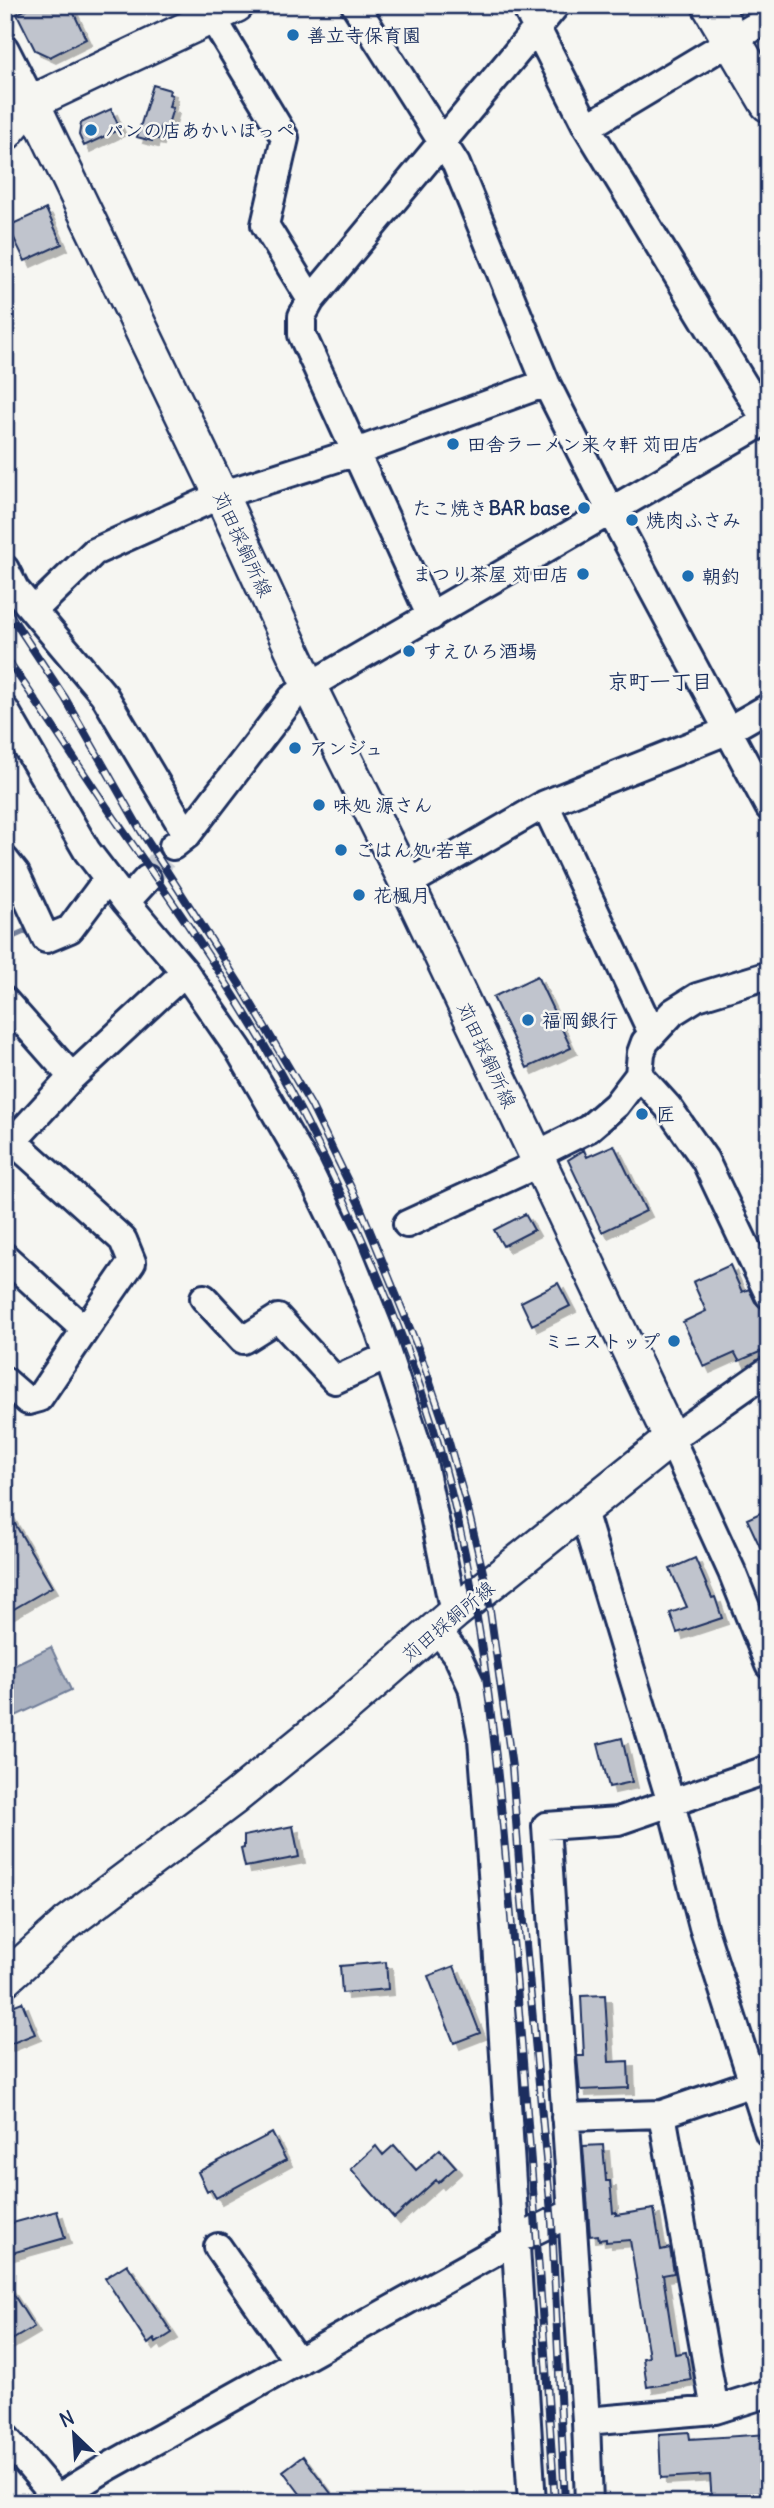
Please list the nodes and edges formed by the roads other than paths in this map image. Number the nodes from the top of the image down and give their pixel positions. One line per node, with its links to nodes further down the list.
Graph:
1 (355, 5): 13 (street)
2 (556, 5): 5 (street)
3 (711, 5): 6 (highway)
4 (224, 10): 10 (main road); 14 (street)
5 (531, 16): 11 (street); 13 (street)
6 (747, 23): 8 (highway); 9 (highway); 11 (street)
7 (5, 49): 10 (street)
8 (769, 61)
9 (769, 103)
10 (19, 104): 12 (main road); 18 (main road, 苅田採銅所線)
11 (587, 127): 16 (street)
12 (5, 134)
13 (441, 144): 14 (street); 15 (street)
14 (311, 300): 17 (street)
15 (546, 383): 17 (street); 19 (street)
16 (768, 420): 19 (street)
17 (356, 452): 18 (street); 22 (street)
18 (221, 495): 21 (street); 23 (main road, 苅田採銅所線)
19 (611, 512): 22 (street); 26 (street)
20 (5, 569): 21 (street)
21 (34, 610): 23 (street)
22 (431, 617): 23 (street)
23 (309, 686): 32 (main road, 苅田採銅所線)
24 (769, 707): 26 (street)
25 (5, 710): 30 (street)
26 (727, 731): 27 (street); 28 (street)
27 (545, 804): 32 (street); 37 (street)
28 (769, 807)
29 (9, 871): 30 (street)
30 (108, 878): 33 (street)
31 (147, 879): 33 (street)
32 (407, 884): 41 (main road, 苅田採銅所線)
33 (126, 902): 34 (street)
34 (185, 972): 39 (street); 47 (street)
35 (769, 975): 37 (street)
36 (5, 1002): 39 (street)
37 (652, 1032): 38 (street)
38 (639, 1075): 41 (street); 44 (street)
39 (72, 1077): 40 (street)
40 (10, 1146): 46 (street)
41 (536, 1160): 42 (street); 50 (main road, 苅田採銅所線)
42 (407, 1224)
43 (5, 1257): 46 (street)
44 (769, 1295)
45 (204, 1298): 47 (street)
46 (85, 1330): 49 (street)
47 (388, 1356): 52 (street)
48 (769, 1370): 50 (street)
49 (5, 1381)
50 (671, 1439): 51 (main road, 苅田採銅所線); 53 (street)
51 (583, 1511): 52 (main road, 苅田採銅所線); 55 (street)
52 (445, 1621): 56 (main road, 苅田採銅所線); 62 (street)
53 (769, 1665)
54 (769, 1769): 55 (street)
55 (671, 1803): 57 (street); 59 (street)
56 (5, 1979)
57 (760, 2080): 58 (street); 60 (street)
58 (662, 2114): 59 (street); 66 (street)
59 (565, 2118): 61 (street)
60 (769, 2133)
61 (571, 2213): 62 (street); 67 (street)
62 (514, 2241): 64 (street); 69 (street)
63 (218, 2247): 64 (street)
64 (298, 2362): 68 (street)
65 (769, 2393): 66 (street)
66 (715, 2410): 67 (street)
67 (586, 2421): 70 (street)
68 (5, 2437)
69 (532, 2503)
70 (589, 2503)

